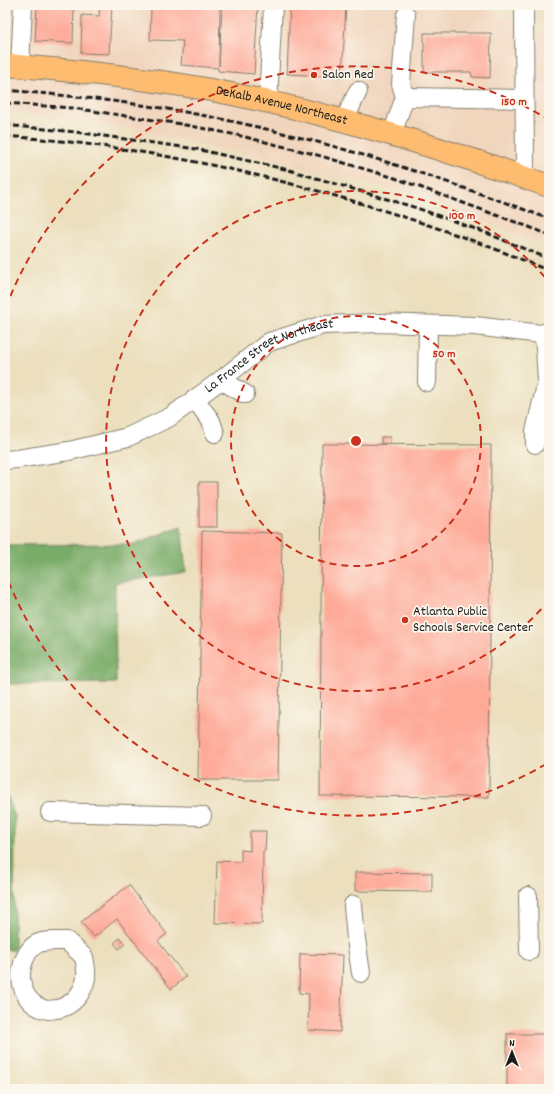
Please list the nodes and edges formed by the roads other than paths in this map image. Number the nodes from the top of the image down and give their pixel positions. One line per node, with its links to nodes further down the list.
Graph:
1 (23, 5): 5 (street)
2 (273, 5): 9 (street)
3 (524, 5): 8 (street)
4 (406, 14): 7 (street)
5 (12, 65): 9 (main road, DeKalb Avenue Northeast)
6 (358, 91): 10 (street)
7 (405, 97): 8 (street); 11 (street)
8 (524, 99): 12 (street)
9 (268, 102): 10 (main road, DeKalb Avenue Northeast)
10 (344, 121): 11 (main road, DeKalb Avenue Northeast)
11 (392, 134): 12 (main road, DeKalb Avenue Northeast)
12 (525, 177): 13 (main road, DeKalb Avenue Northeast)
13 (549, 186)
14 (428, 325): 15 (street, La France Street Northeast); 16 (street, La France Street Northeast); 17 (street)
15 (546, 334): 21 (street)
16 (221, 380): 18 (street); 19 (street, La France Street Northeast)
17 (427, 382)
18 (245, 394)
19 (195, 399): 20 (street); 22 (street, La France Street Northeast)
20 (214, 433)
21 (535, 444)
22 (5, 460)
23 (50, 812): 24 (street)
24 (202, 816)
25 (528, 896): 27 (street)
26 (353, 905): 28 (street)
27 (529, 951)
28 (361, 973)

